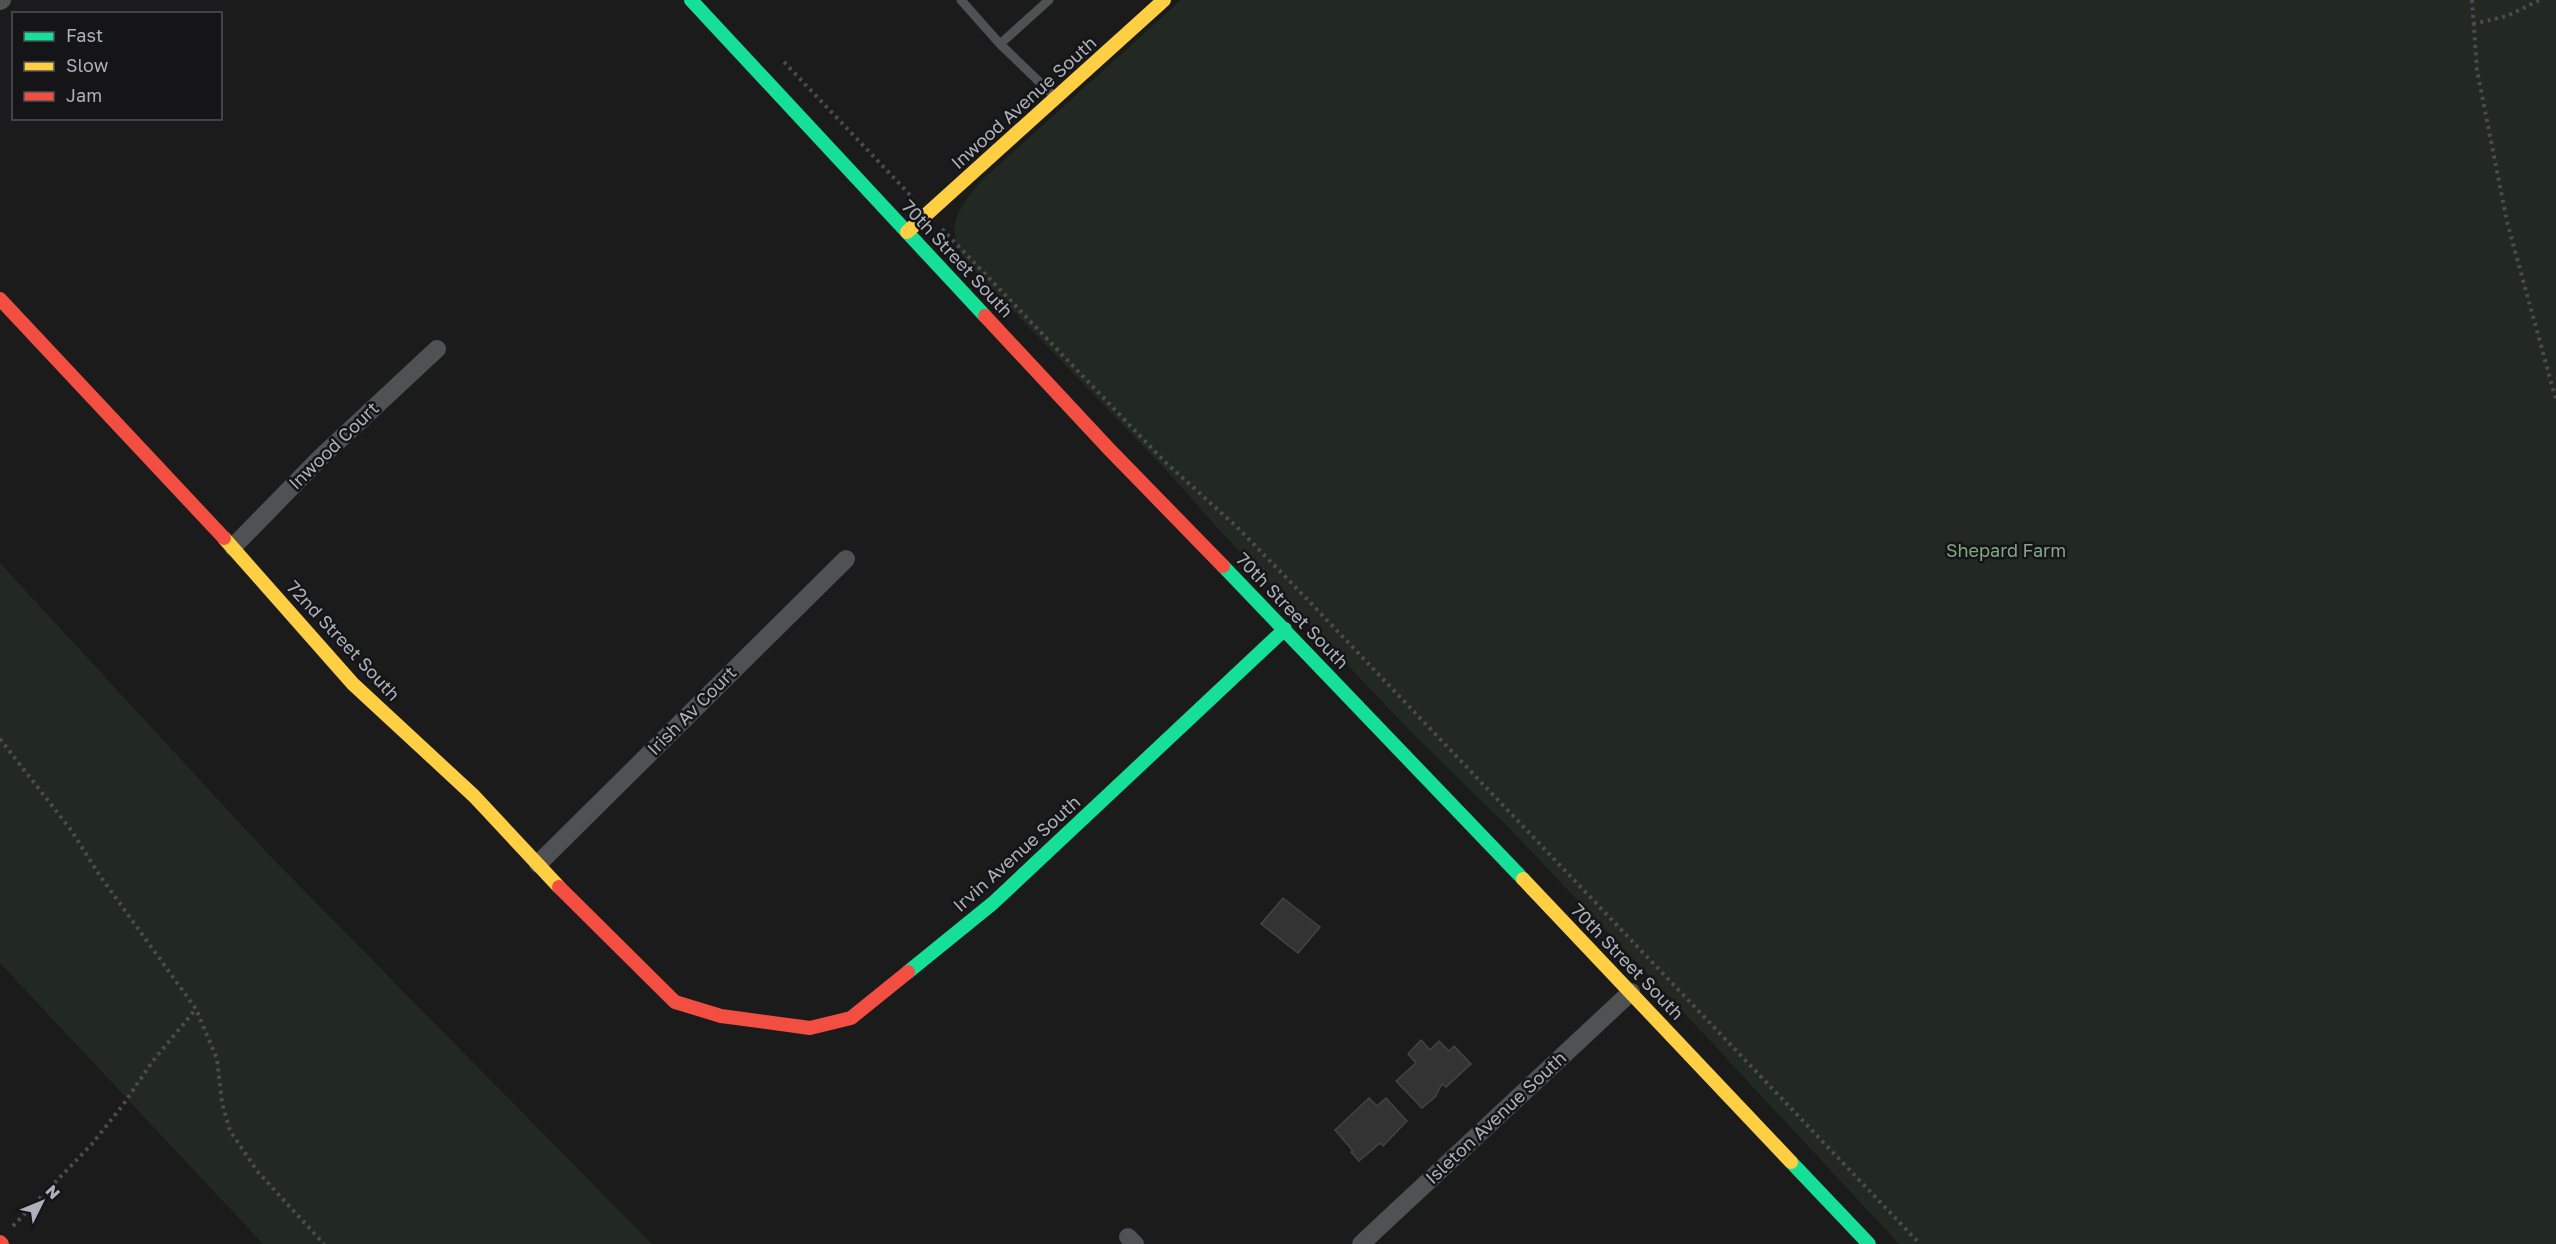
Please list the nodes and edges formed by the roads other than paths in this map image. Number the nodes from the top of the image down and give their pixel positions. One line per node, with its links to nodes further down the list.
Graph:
1 (691, 0): 7 (street, 70th Street South)
2 (961, 0): 5 (lane)
3 (1164, 0): 6 (street, Inwood Avenue South)
4 (1044, 2): 5 (lane)
5 (1000, 44): 6 (lane)
6 (1056, 98): 7 (street, Inwood Avenue South)
7 (907, 232): 12 (street, 70th Street South)
8 (0, 299): 10 (street, 72nd Street South)
9 (437, 349): 10 (street, Inwood Court)
10 (234, 547): 13 (street, 72nd Street South)
11 (846, 558): 13 (street, Irish Av Court)
12 (1285, 629): 14 (street, 70th Street South); 15 (street, Irvin Avenue South)
13 (538, 864): 15 (street, 72nd Street South)
14 (1631, 992): 16 (street, Isleton Avenue South); 17 (street, 70th Street South)
15 (737, 1018)
16 (1361, 1244)
17 (1869, 1244)

